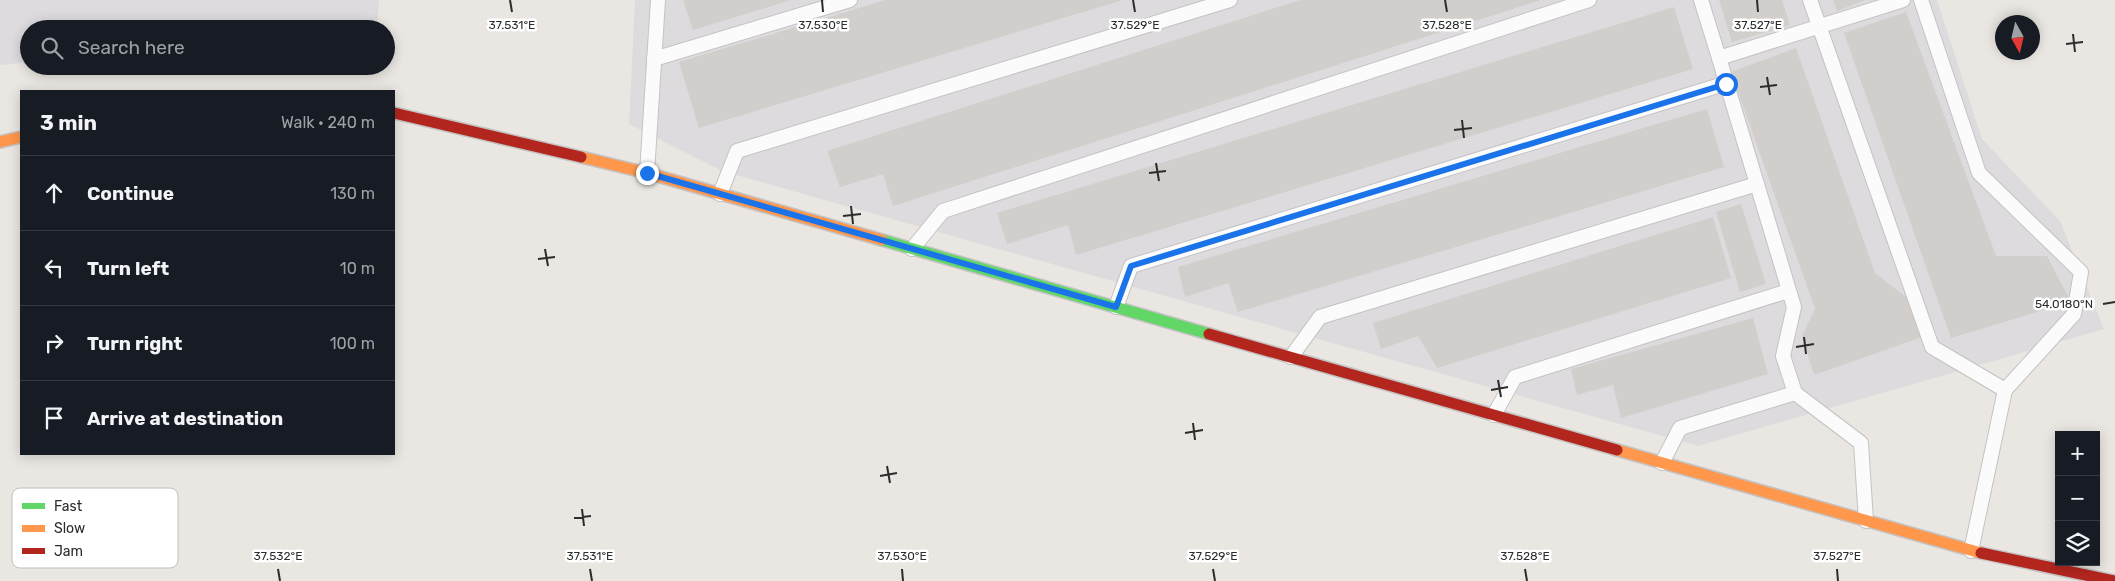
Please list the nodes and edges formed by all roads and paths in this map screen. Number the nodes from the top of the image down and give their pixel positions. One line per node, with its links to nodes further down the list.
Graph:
1 (658, 0): 11 (lane)
2 (850, 0): 11 (lane)
3 (1230, 0): 18 (lane)
4 (1589, 0): 19 (lane)
5 (1701, 0): 10 (lane)
6 (1810, 0): 9 (lane)
7 (1903, 0): 9 (lane)
8 (1921, 0): 23 (lane)
9 (1819, 27): 10 (lane); 23 (lane)
10 (1719, 58): 12 (lane)
11 (654, 59): 16 (lane)
12 (1726, 84): 17 (lane); 21 (lane)
13 (395, 113): 16 (street)
14 (20, 137): 15 (street)
15 (0, 142)
16 (647, 173): 18 (street)
17 (1757, 184): 20 (lane); 22 (lane)
18 (720, 194): 19 (street)
19 (912, 249): 21 (street)
20 (1788, 291): 24 (lane); 25 (lane)
21 (1116, 307): 22 (street)
22 (1291, 357): 25 (street)
23 (2005, 390): 28 (lane)
24 (1795, 394): 26 (lane); 27 (lane)
25 (1494, 415): 26 (street)
26 (1662, 463): 27 (street)
27 (1866, 521): 28 (street)
28 (1971, 551): 29 (street)
29 (2114, 581)

